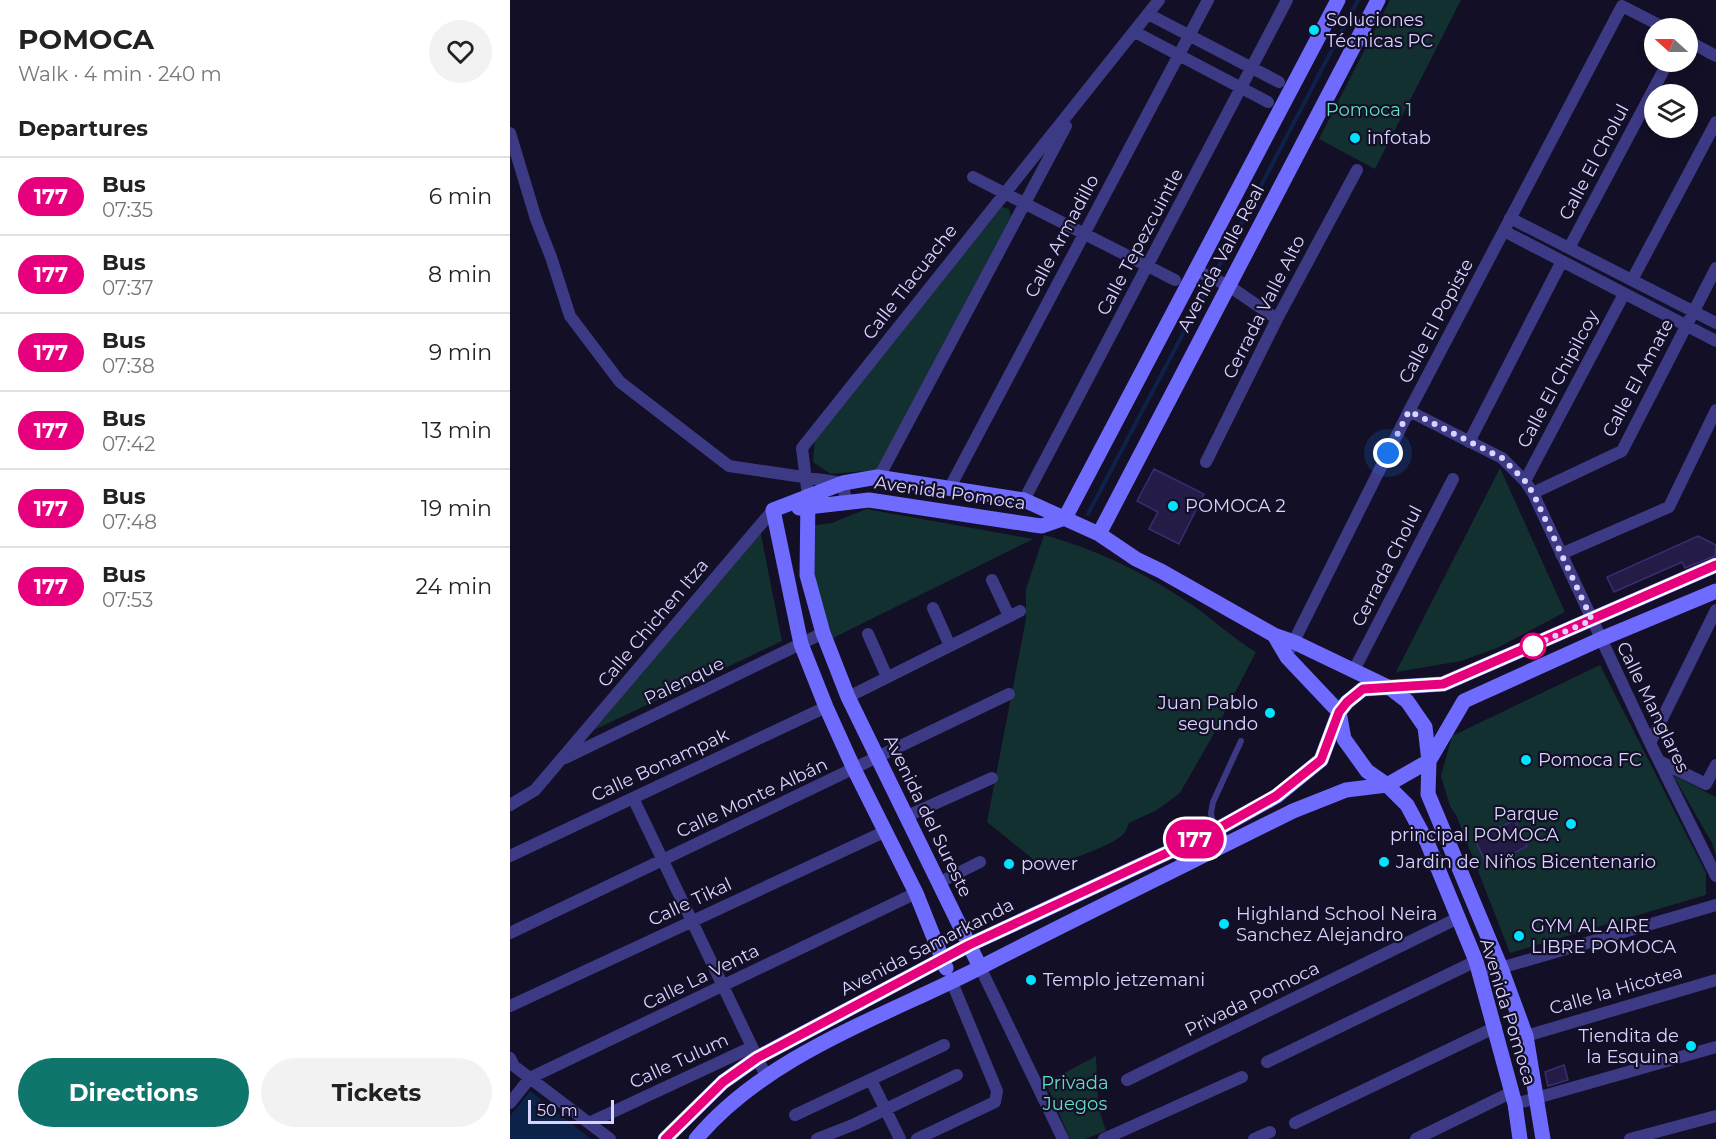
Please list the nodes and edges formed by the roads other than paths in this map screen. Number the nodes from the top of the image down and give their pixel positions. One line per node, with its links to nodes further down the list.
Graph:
1 (1159, 0): 6 (street, Calle Tlacuache)
2 (1208, 0): 9 (street, Calle Armadillo)
3 (1287, 0): 13 (street, Calle Tepezcuintle)
4 (1338, 0): 32 (street, Avenida Valle Real)
5 (1378, 0): 35 (street, Avenida Valle Real)
6 (1148, 14): 8 (street, Calle Tlacuache); 9 (street)
7 (1645, 18): 25 (street, Calle El Popiste)
8 (1135, 32): 11 (street); 17 (street, Calle Tlacuache)
9 (1190, 35): 11 (street, Calle Armadillo); 13 (street)
10 (1698, 46): 12 (street)
11 (1179, 55): 16 (street); 27 (street, Calle Armadillo)
12 (1716, 56)
13 (1252, 68): 15 (street); 16 (street, Calle Tepezcuintle)
14 (1663, 72): 28 (street, Calle El Cholul)
15 (1279, 82)
16 (1241, 88): 18 (street); 30 (street, Calle Tepezcuintle)
17 (1079, 101): 23 (street, Calle Tlacuache); 24 (street, Calle Tlacuache)
18 (1268, 102)
19 (1716, 122): 34 (street)
20 (510, 133): 46 (street)
21 (1357, 170): 38 (street, Cerrada Valle Alto)
22 (973, 177): 23 (street)
23 (1004, 193): 24 (street); 46 (street, Calle Tlacuache)
24 (1024, 203): 27 (street); 47 (street, Calle Tlacuache)
25 (1510, 218): 26 (street, Calle El Popiste); 28 (street)
26 (1504, 231): 29 (street); 43 (street, Calle El Popiste)
27 (1084, 234): 30 (street); 51 (street, Calle Armadillo)
28 (1569, 248): 34 (street)
29 (1562, 261): 36 (street); 44 (street)
30 (1148, 266): 33 (street); 53 (street, Calle Tepezcuintle)
31 (1716, 268): 37 (street, Calle El Amate)
32 (1195, 270): 35 (street); 57 (street, Avenida Valle Real)
33 (1175, 280)
34 (1632, 280): 37 (street)
35 (1229, 286): 38 (street); 58 (street, Avenida Valle Real)
36 (1624, 294): 40 (street); 49 (street, Calle El Chipilcoy)
37 (1693, 312): 39 (street); 40 (street, Calle El Amate)
38 (1277, 319): 45 (street, Cerrada Valle Alto)
39 (1716, 323)
40 (1686, 326): 41 (street); 52 (street, Calle El Amate)
41 (1716, 341)
42 (1716, 410): 59 (street)
43 (1409, 411): 44 (street, Calle Manglares); 70 (street, Calle El Popiste)
44 (1469, 442): 49 (street, Calle Manglares)
45 (1206, 462)
46 (805, 477): 50 (street); 54 (street, Calle Tlacuache)
47 (879, 477): 50 (street, Avenida Pomoca); 51 (street, Avenida Pomoca)
48 (1453, 479): 74 (street, Cerrada Cholul)
49 (1525, 481): 52 (street, Calle Manglares)
50 (843, 483): 54 (street, Avenida Pomoca); 55 (street)
51 (949, 489): 53 (street, Avenida Pomoca)
52 (1533, 493): 59 (street, Calle Manglares)
53 (1024, 500): 57 (street, Avenida Pomoca)
54 (808, 501): 55 (street, Avenida Pomoca); 56 (street, Avenida Pomoca); 66 (street, Avenida del Sureste)
55 (846, 503): 57 (street, Avenida Pomoca)
56 (773, 510): 71 (street); 84 (street, Calle Chichen Itza)
57 (1065, 518): 58 (street, Avenida Pomoca)
58 (1099, 534): 68 (street, Avenida Pomoca)
59 (1561, 554): 65 (street, Calle Manglares)
60 (1716, 565): 65 (street, Avenida Samarkanda)
61 (992, 580): 72 (street)
62 (1716, 591): 69 (street)
63 (933, 608): 72 (street)
64 (1716, 610): 82 (street)
65 (1592, 620): 69 (street, Calle Manglares); 76 (street, Avenida Samarkanda)
66 (823, 633): 71 (street, Palenque); 78 (street, Avenida del Sureste)
67 (868, 633): 75 (street)
68 (1274, 635): 70 (street, Avenida Pomoca); 73 (street, Avenida Pomoca)
69 (1601, 639): 82 (street, Calle Manglares); 85 (street)
70 (1294, 642): 73 (street, Calle El Popiste); 74 (street, Avenida Pomoca)
71 (801, 644): 79 (street); 84 (street, Palenque)
72 (950, 646): 75 (street)
73 (1287, 657): 80 (street, Avenida Pomoca)
74 (1354, 670): 76 (street, Avenida Pomoca)
75 (887, 677): 78 (street)
76 (1390, 688): 80 (street, Avenida Samarkanda); 85 (street, Avenida Pomoca)
77 (1010, 694): 83 (street, Calle Monte Albán)
78 (848, 697): 83 (street, Avenida del Sureste)
79 (826, 707): 88 (street); 91 (street, Calle Bonampak)
80 (1339, 712): 90 (street, Avenida Pomoca); 95 (street, Avenida Samarkanda)
81 (1241, 741): 95 (lane)
82 (1650, 743): 86 (street, Calle Manglares)
83 (877, 757): 88 (street, Calle Monte Albán); 93 (street, Avenida del Sureste)
84 (560, 760): 92 (street, Calle Chichen Itza)
85 (1429, 761): 90 (street); 96 (street, Avenida Pomoca)
86 (1659, 761): 87 (street); 102 (street, Calle Manglares)
87 (1716, 765)
88 (854, 770): 94 (street); 98 (street, Calle Monte Albán)
89 (992, 778): 93 (street)
90 (1387, 785): 100 (street, Avenida Pomoca); 105 (street)
91 (633, 798): 97 (street, Calle Bonampak); 98 (street)
92 (510, 805)
93 (905, 817): 103 (street, Avenida del Sureste)
94 (886, 831): 104 (street); 108 (street, Calle Tikal)
95 (1214, 831): 101 (street, Avenida Samarkanda)
96 (1454, 855): 100 (street); 114 (street, Avenida Pomoca)
97 (510, 856)
98 (663, 860): 108 (street); 109 (street, Calle Monte Albán)
99 (980, 862): 103 (street)
100 (1436, 863): 107 (street, Avenida Pomoca)
101 (1114, 876): 105 (street); 110 (street, Avenida Samarkanda)
102 (1716, 876)
103 (938, 883): 110 (street, Avenida del Sureste)
104 (916, 893): 111 (street); 117 (street, Calle La Venta)
105 (1123, 895): 112 (street)
106 (1716, 905): 114 (street)
107 (1458, 918): 113 (street, Avenida Pomoca); 131 (street, Privada Pomoca)
108 (692, 921): 117 (street); 118 (street, Calle Tikal)
109 (510, 933)
110 (969, 945): 111 (street, Avenida Samarkanda); 112 (street, Avenida del Sureste)
111 (942, 960): 115 (street); 123 (street, Avenida Samarkanda)
112 (980, 967): 115 (street); 147 (street, Avenida del Sureste)
113 (1478, 967): 114 (street); 119 (street, Avenida Pomoca); 125 (street)
114 (1501, 968): 120 (street, Avenida Pomoca)
115 (951, 980): 127 (street); 146 (street)
116 (1716, 980): 120 (street, Calle la Hicotea)
117 (723, 986): 123 (street); 129 (street, Calle La Venta)
118 (510, 1006)
119 (1496, 1028): 132 (street, Avenida Pomoca); 139 (street)
120 (1526, 1036): 133 (street, Avenida Pomoca)
121 (944, 1046): 130 (street)
122 (1716, 1047): 133 (street)
123 (754, 1052): 127 (street); 138 (street, Calle Tulum); 143 (street, Avenida Samarkanda)
124 (510, 1058): 129 (street)
125 (1267, 1062)
126 (957, 1075): 135 (street)
127 (766, 1076): 141 (street)
128 (1242, 1077): 148 (street)
129 (530, 1078): 134 (street, Calle La Venta); 138 (street)
130 (871, 1080): 135 (street); 136 (street)
131 (1127, 1080)
132 (1514, 1098): 133 (street); 150 (street); 151 (street, Avenida Pomoca)
133 (1536, 1098): 152 (street, Avenida Pomoca)
134 (510, 1103)
135 (885, 1109): 144 (street); 145 (street)
136 (795, 1115)
137 (1716, 1116): 153 (street)
138 (589, 1123): 142 (street)
139 (1295, 1123)
140 (1270, 1132): 149 (street)
141 (700, 1137)
142 (610, 1139)
143 (665, 1139)
144 (817, 1139)
145 (900, 1139)
146 (917, 1139)
147 (1063, 1139)
148 (1104, 1139)
149 (1254, 1139)
150 (1416, 1139)
151 (1520, 1139)
152 (1543, 1139)
153 (1630, 1139)

